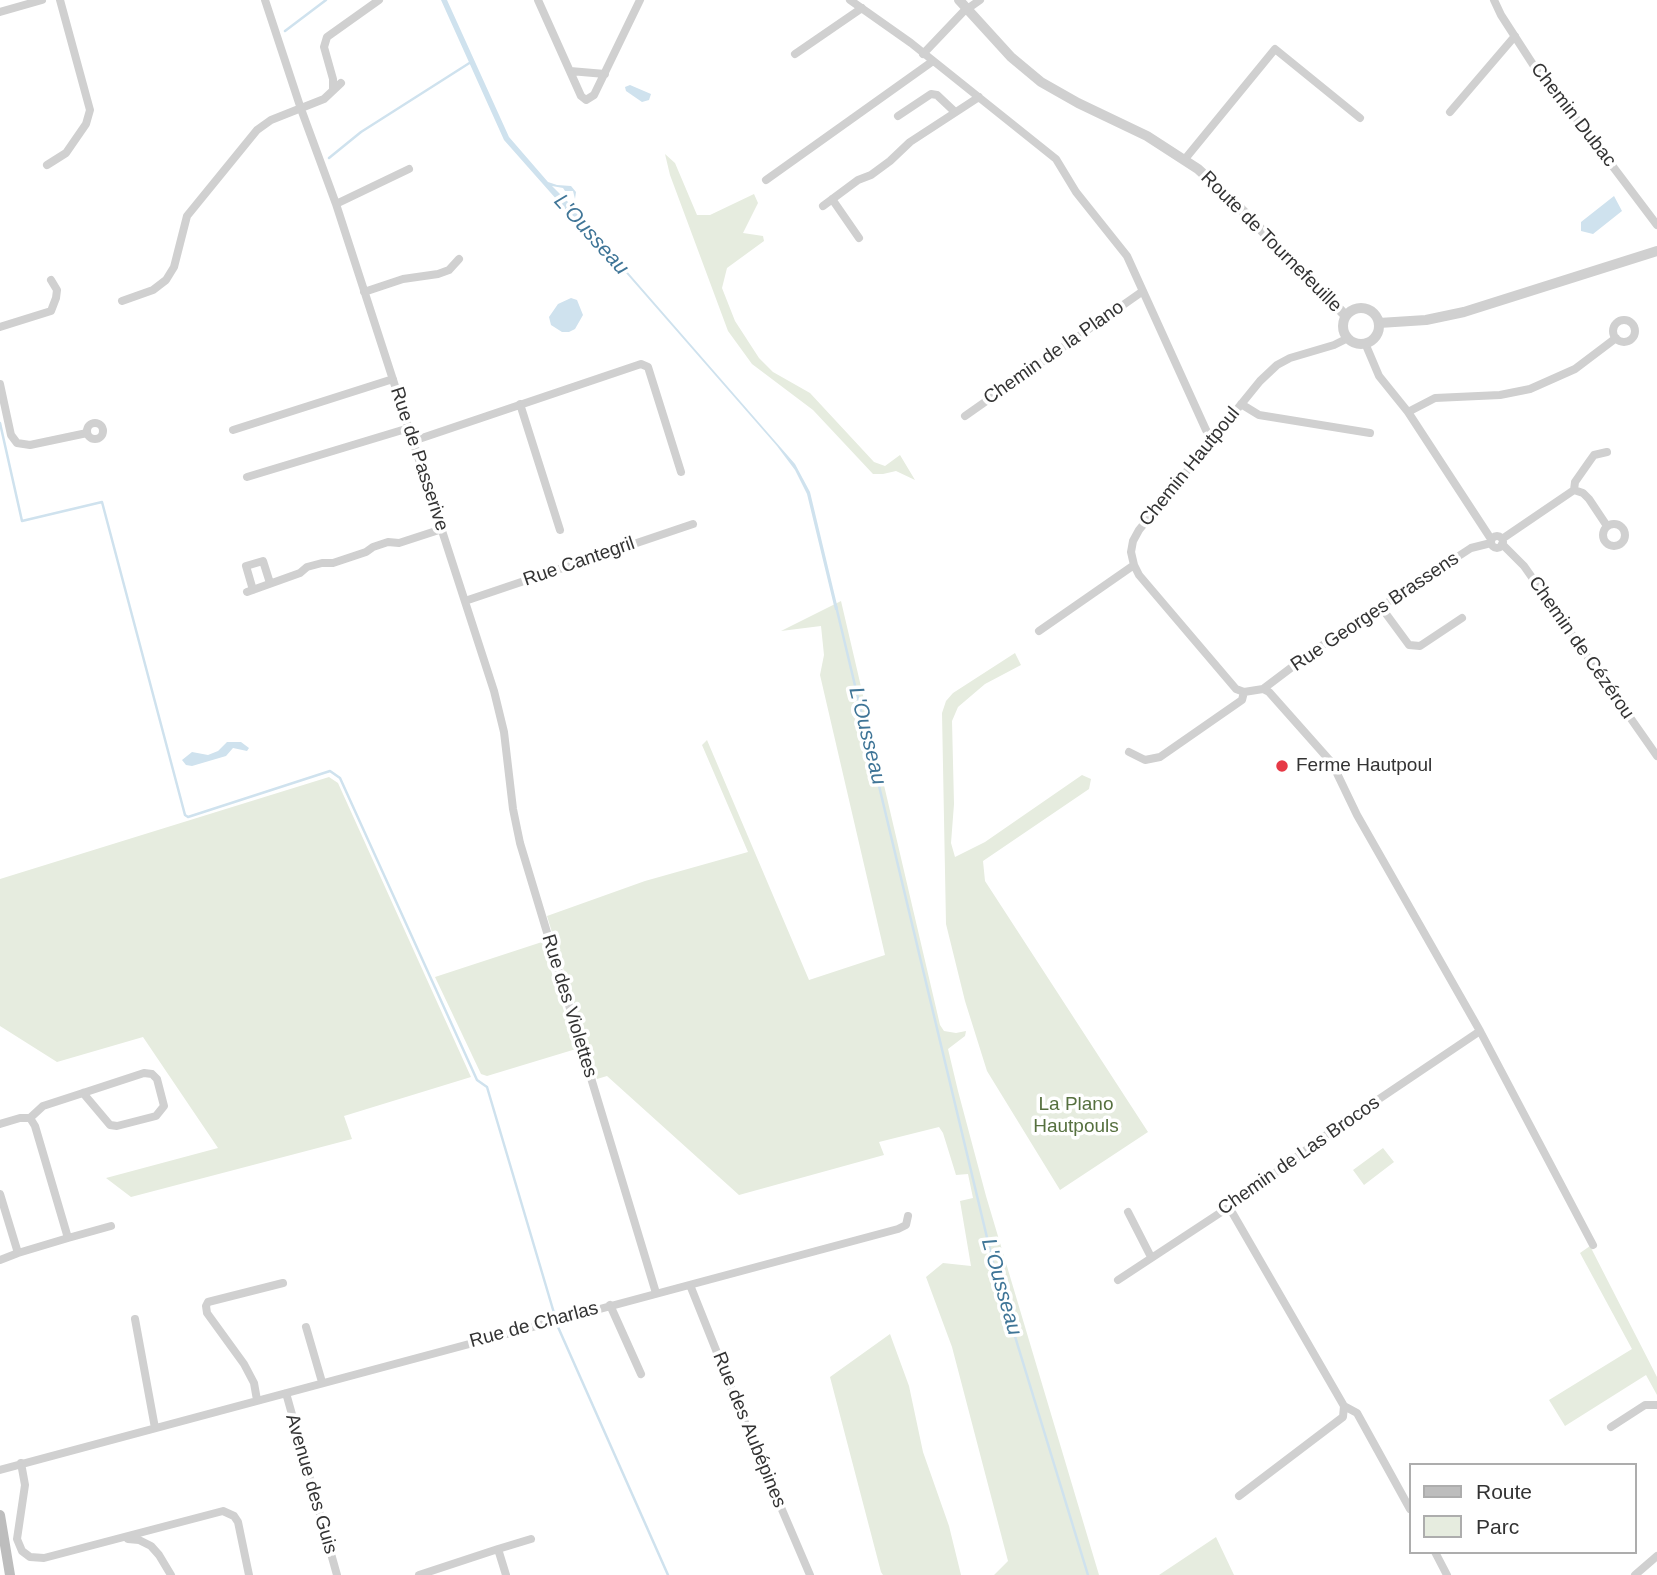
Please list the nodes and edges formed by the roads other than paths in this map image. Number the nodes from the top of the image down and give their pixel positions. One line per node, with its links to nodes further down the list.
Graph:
1 (60, 0): 29 (street)
2 (265, 0): 23 (street, Rue de Passerive)
3 (379, 0): 21 (street)
4 (538, 0): 18 (street)
5 (640, 0): 19 (street)
6 (850, 0): 11 (street)
7 (959, 0): 12 (street, Route de Tournefeuille)
8 (980, 0): 12 (street)
9 (1494, 0): 14 (street, Chemin Dubac)
10 (38, 1): 13 (street)
11 (862, 8): 15 (street); 16 (street)
12 (968, 10): 16 (street); 28 (street, Route de Tournefeuille)
13 (0, 12)
14 (1515, 36): 25 (street); 35 (street, Chemin Dubac)
15 (795, 54)
16 (923, 54): 17 (street)
17 (933, 61): 22 (street); 31 (street)
18 (570, 71): 19 (street); 19 (street)
19 (605, 74)
20 (341, 83): 21 (street)
21 (333, 90): 23 (street)
22 (979, 97): 24 (street); 40 (street)
23 (301, 109): 33 (street, Rue de Passerive); 42 (street)
24 (955, 112): 26 (street); 32 (street)
25 (1450, 112)
26 (898, 116)
27 (1360, 118): 28 (street)
28 (1185, 159): 43 (street, Route de Tournefeuille)
29 (47, 165)
30 (409, 169): 33 (street)
31 (766, 180)
32 (832, 199): 34 (street); 36 (street)
33 (336, 204): 41 (street, Rue de Passerive)
34 (824, 206)
35 (1657, 225)
36 (859, 238)
37 (1657, 251): 44 (street)
38 (459, 259): 41 (street)
39 (51, 280): 45 (street)
40 (1143, 291): 54 (street, Chemin de la Plano); 59 (street)
41 (365, 292): 49 (street, Rue de Passerive)
42 (122, 301)
43 (1346, 316): 44 (street); 46 (street)
44 (1379, 323): 48 (street)
45 (0, 327)
46 (1348, 338): 48 (street); 52 (street, Chemin Hautpoul)
47 (1616, 338): 53 (street)
48 (1365, 343): 53 (street)
49 (393, 379): 55 (street, Rue de Passerive); 56 (street)
50 (0, 384): 57 (street)
51 (520, 404): 60 (street); 62 (street); 68 (street)
52 (1241, 404): 58 (street); 59 (street, Chemin Hautpoul)
53 (1408, 412): 69 (street)
54 (965, 416)
55 (409, 428): 60 (street, Rue de Passerive); 63 (street)
56 (233, 430)
57 (87, 432)
58 (1370, 433)
59 (1213, 439): 71 (street, Chemin Hautpoul)
60 (413, 441): 67 (street, Rue de Passerive)
61 (1607, 452): 64 (street)
62 (681, 472)
63 (247, 477)
64 (1574, 490): 66 (street); 70 (street)
65 (693, 524): 73 (street, Rue Cantegril)
66 (1607, 526)
67 (442, 529): 72 (street); 73 (street, Rue de Passerive)
68 (560, 530)
69 (1491, 541): 70 (street); 74 (street, Rue Georges Brassens)
70 (1502, 541): 81 (street, Chemin de Cézérou)
71 (1134, 565): 76 (street); 78 (street)
72 (270, 583): 72 (street)
73 (465, 601): 79 (street, Rue de Passerive)
74 (1381, 607): 75 (street); 77 (street, Rue Georges Brassens)
75 (1462, 618)
76 (1039, 631)
77 (1263, 689): 78 (street); 82 (street)
78 (1244, 692): 80 (street)
79 (500, 715): 99 (street, Rue des Violettes)
80 (1129, 752)
81 (1657, 757)
82 (1480, 1031): 87 (street, Chemin de Las Brocos); 92 (street)
83 (83, 1093): 83 (street); 84 (street)
84 (30, 1118): 85 (street); 91 (street)
85 (0, 1124)
86 (0, 1194): 93 (street)
87 (1229, 1207): 94 (street, Chemin de Las Brocos); 108 (street)
88 (1128, 1212): 94 (street)
89 (908, 1216): 98 (street, Rue de Charlas)
90 (111, 1226): 91 (street)
91 (68, 1238): 93 (street)
92 (1593, 1245)
93 (18, 1253): 95 (street)
94 (1151, 1258): 96 (street, Chemin de Las Brocos)
95 (0, 1260)
96 (1118, 1280)
97 (283, 1283): 106 (street)
98 (690, 1285): 99 (street, Rue de Charlas); 129 (street, Rue des Aubépines)
99 (656, 1293): 100 (street, Rue de Charlas)
100 (610, 1305): 103 (street); 104 (street, Rue de Charlas)
101 (135, 1319): 110 (street)
102 (306, 1327): 104 (street)
103 (641, 1374)
104 (322, 1382): 105 (street, Rue de Charlas)
105 (286, 1393): 106 (street, Rue de Charlas); 126 (street, Avenue des Guis)
106 (257, 1400): 110 (street, Rue de Charlas)
107 (1657, 1405): 109 (street)
108 (1344, 1406): 113 (street); 114 (street)
109 (1611, 1427)
110 (155, 1428): 111 (street, Rue de Charlas)
111 (21, 1463): 112 (street, Rue de Charlas); 117 (street)
112 (0, 1470)
113 (1239, 1496)
114 (1408, 1505)
115 (0, 1515): 123 (main road)
116 (160, 1528): 117 (street); 119 (street); 125 (street)
117 (122, 1538): 119 (street)
118 (531, 1539): 120 (street)
119 (150, 1546): 124 (street)
120 (498, 1549): 127 (street); 128 (street)
121 (1435, 1554): 130 (street)
122 (1657, 1556): 131 (street)
123 (10, 1575)
124 (171, 1575)
125 (249, 1575)
126 (337, 1575)
127 (419, 1575)
128 (506, 1575)
129 (810, 1575)
130 (1447, 1575)
131 (1635, 1575)

